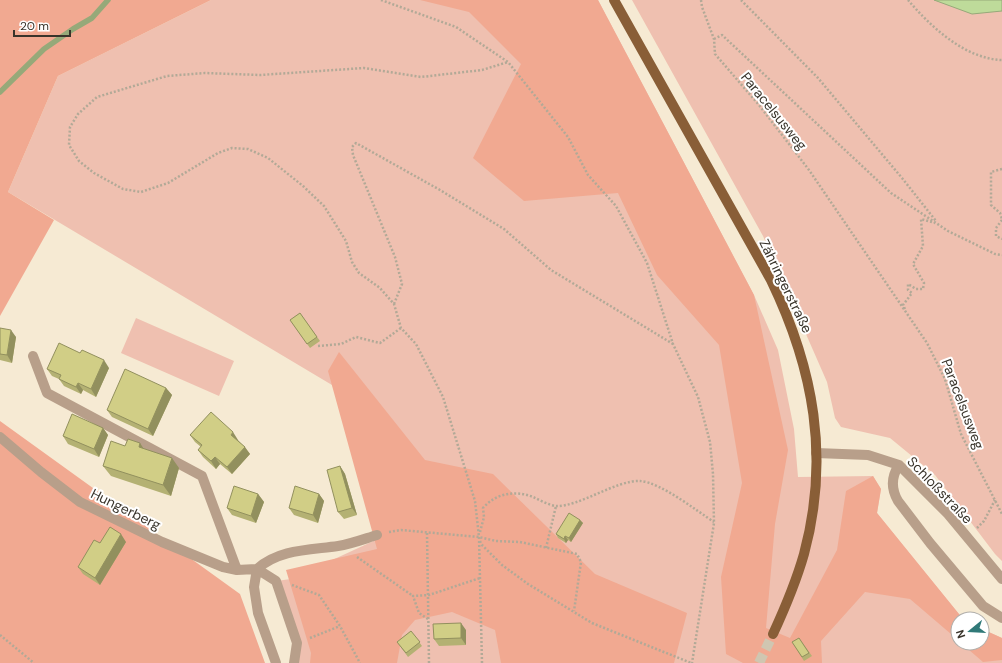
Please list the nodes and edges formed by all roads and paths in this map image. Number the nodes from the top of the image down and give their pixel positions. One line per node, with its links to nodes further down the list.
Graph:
1 (381, 0): 8 (path)
2 (614, 0): 21 (main road, Zähringerstraße)
3 (701, 0): 6 (path)
4 (741, 0): 11 (path)
5 (908, 0): 7 (path)
6 (714, 39): 11 (path, Paracelsusweg); 15 (path, Paracelsusweg)
7 (1002, 60)
8 (508, 62): 14 (path); 17 (path)
9 (1002, 169): 10 (path)
10 (1002, 220): 12 (path)
11 (937, 223): 13 (path, Paracelsusweg); 15 (path)
12 (1002, 239)
13 (1002, 255)
14 (394, 304): 16 (path); 17 (path)
15 (908, 317): 23 (path, Paracelsusweg)
16 (401, 328): 18 (path); 30 (path)
17 (673, 344): 26 (path)
18 (318, 346)
19 (33, 356): 34 (street)
20 (0, 437): 34 (street, Hungerberg)
21 (816, 453): 22 (street, Schloßstraße); 44 (main road, Zähringerstraße)
22 (899, 465): 29 (street, Schloßstraße); 41 (street)
23 (995, 500): 25 (path, Paracelsusweg); 29 (path)
24 (556, 506): 26 (path); 30 (path); 32 (path)
25 (1002, 514)
26 (714, 523): 53 (path)
27 (427, 533): 28 (path); 30 (path); 38 (path)
28 (377, 535): 31 (street)
29 (965, 536): 36 (street, Schloßstraße)
30 (479, 537): 32 (path); 35 (path); 40 (path)
31 (340, 545): 33 (street); 39 (path)
32 (546, 548): 40 (path)
33 (257, 569): 34 (street, Hungerberg); 37 (street); 48 (street)
34 (237, 570)
35 (480, 578): 38 (path); 52 (path)
36 (1002, 579)
37 (276, 581): 43 (path); 46 (street)
38 (429, 595): 39 (path); 42 (path)
39 (413, 596): 42 (path)
40 (574, 612): 53 (path)
41 (1002, 618)
42 (428, 619): 51 (path)
43 (340, 626): 46 (path); 50 (path)
44 (773, 634)
45 (0, 635): 47 (path)
46 (297, 643): 49 (street)
47 (34, 663)
48 (276, 663)
49 (294, 663)
50 (360, 663)
51 (429, 663)
52 (482, 663)
53 (691, 663)

